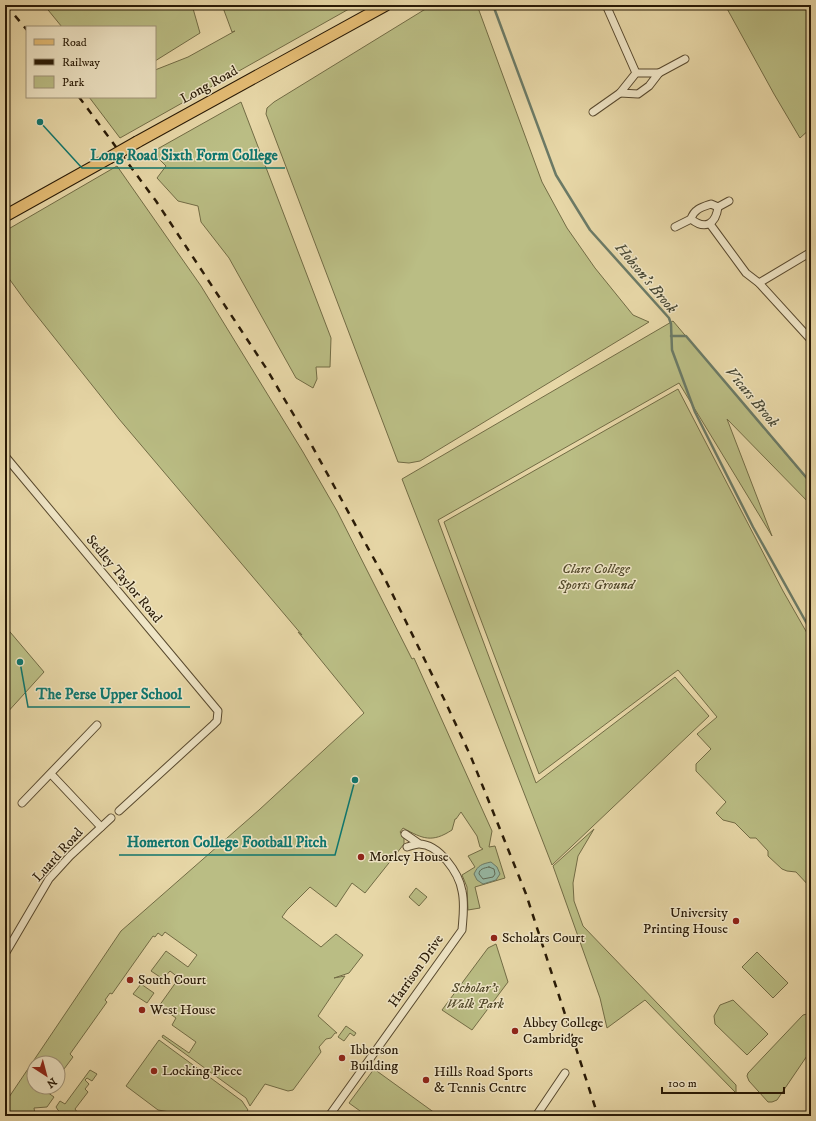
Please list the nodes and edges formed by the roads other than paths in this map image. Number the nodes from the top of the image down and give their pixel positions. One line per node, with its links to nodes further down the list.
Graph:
1 (386, 5): 10 (main road, Long Road, bridge)
2 (606, 5): 4 (street)
3 (685, 58): 5 (street)
4 (636, 73): 5 (street); 6 (street)
5 (659, 73): 6 (street)
6 (620, 93): 7 (street)
7 (593, 112)
8 (729, 201): 9 (street)
9 (718, 207): 11 (street); 12 (street)
10 (5, 216)
11 (691, 219): 12 (street); 13 (street)
12 (710, 224): 15 (street)
13 (675, 227)
14 (811, 252): 15 (street)
15 (759, 283): 16 (street)
16 (811, 340)
17 (5, 456): 21 (street, Sedley Taylor Road)
18 (98, 725): 19 (street)
19 (51, 774): 20 (street); 23 (street)
20 (22, 803)
21 (119, 811)
22 (111, 818): 23 (street, Luard Road)
23 (101, 827): 27 (street, Luard Road)
24 (405, 834): 25 (street, Harrison Drive)
25 (418, 843): 26 (street); 29 (street, Harrison Drive)
26 (407, 847)
27 (5, 954)
28 (566, 1073): 30 (street)
29 (329, 1116)
30 (536, 1116)

